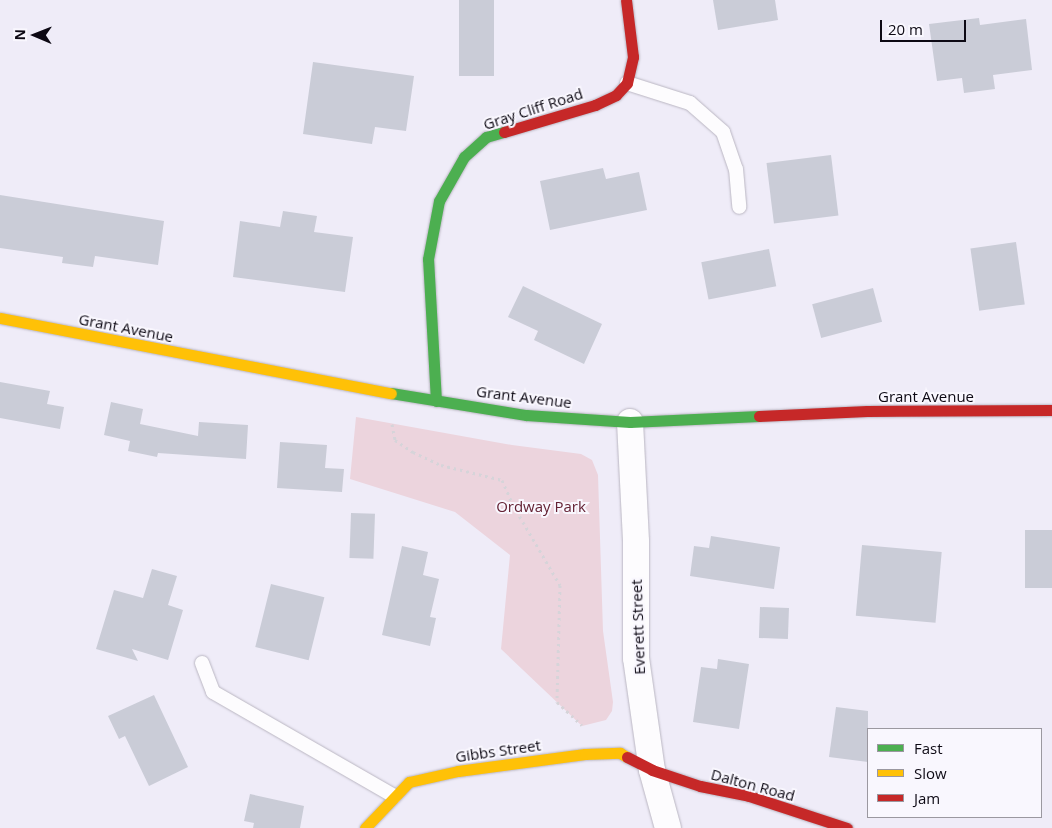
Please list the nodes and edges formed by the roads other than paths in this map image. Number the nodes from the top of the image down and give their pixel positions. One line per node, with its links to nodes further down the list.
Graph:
1 (626, 0): 2 (street)
2 (627, 83): 3 (lane); 5 (street, Gray Cliff Road)
3 (740, 207)
4 (0, 318): 5 (street, Grant Avenue)
5 (436, 401): 7 (street, Grant Avenue)
6 (1052, 410): 7 (street, Grant Avenue)
7 (630, 422): 9 (street, Everett Street)
8 (202, 663): 10 (lane)
9 (652, 770): 10 (street, Gibbs Street); 12 (street, Everett Street); 13 (street, Dalton Road)
10 (394, 796): 11 (street, Gibbs Street)
11 (365, 828)
12 (668, 828)
13 (847, 828)

